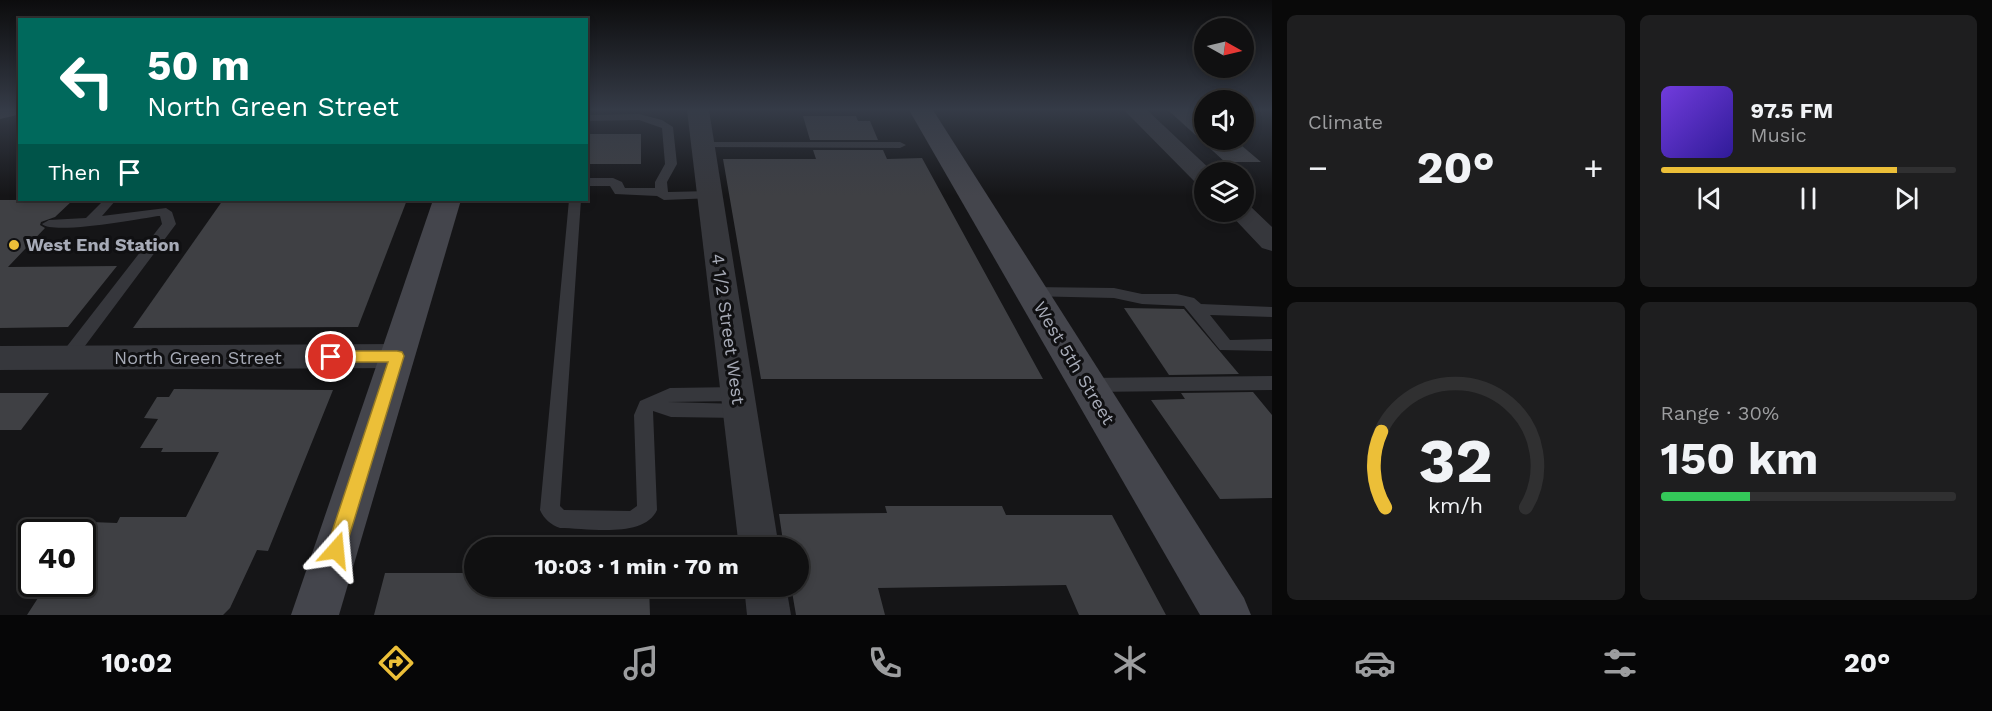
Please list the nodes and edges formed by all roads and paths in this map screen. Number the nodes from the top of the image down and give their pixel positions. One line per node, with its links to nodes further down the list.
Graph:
1 (668, 139): 10 (lane)
2 (702, 139): 5 (street, 4 1/2 Street West)
3 (938, 139): 18 (street, West 5th Street)
4 (1165, 139): 7 (street)
5 (703, 145): 6 (lane); 9 (street, 4 1/2 Street West)
6 (900, 145)
7 (1194, 167)
8 (588, 182): 10 (lane)
9 (709, 191): 10 (lane); 27 (street, 4 1/2 Street West)
10 (662, 192)
11 (109, 201): 14 (lane)
12 (447, 201): 22 (street)
13 (575, 201): 27 (lane)
14 (90, 222): 16 (lane); 24 (lane)
15 (1251, 222): 17 (street)
16 (49, 224)
17 (1272, 242)
18 (1031, 292): 19 (lane); 26 (street, West 5th Street)
19 (1197, 309): 20 (lane); 21 (lane)
20 (1272, 312)
21 (1272, 345)
22 (397, 356): 24 (street, North Green Street); 30 (street)
23 (0, 358): 24 (street, North Green Street)
24 (67, 358)
25 (1272, 384): 26 (lane)
26 (1088, 385): 32 (street, West 5th Street)
27 (739, 402): 28 (street, 4 1/2 Street West)
28 (757, 537)
29 (766, 597): 31 (street)
30 (315, 615)
31 (768, 615)
32 (1227, 615)

